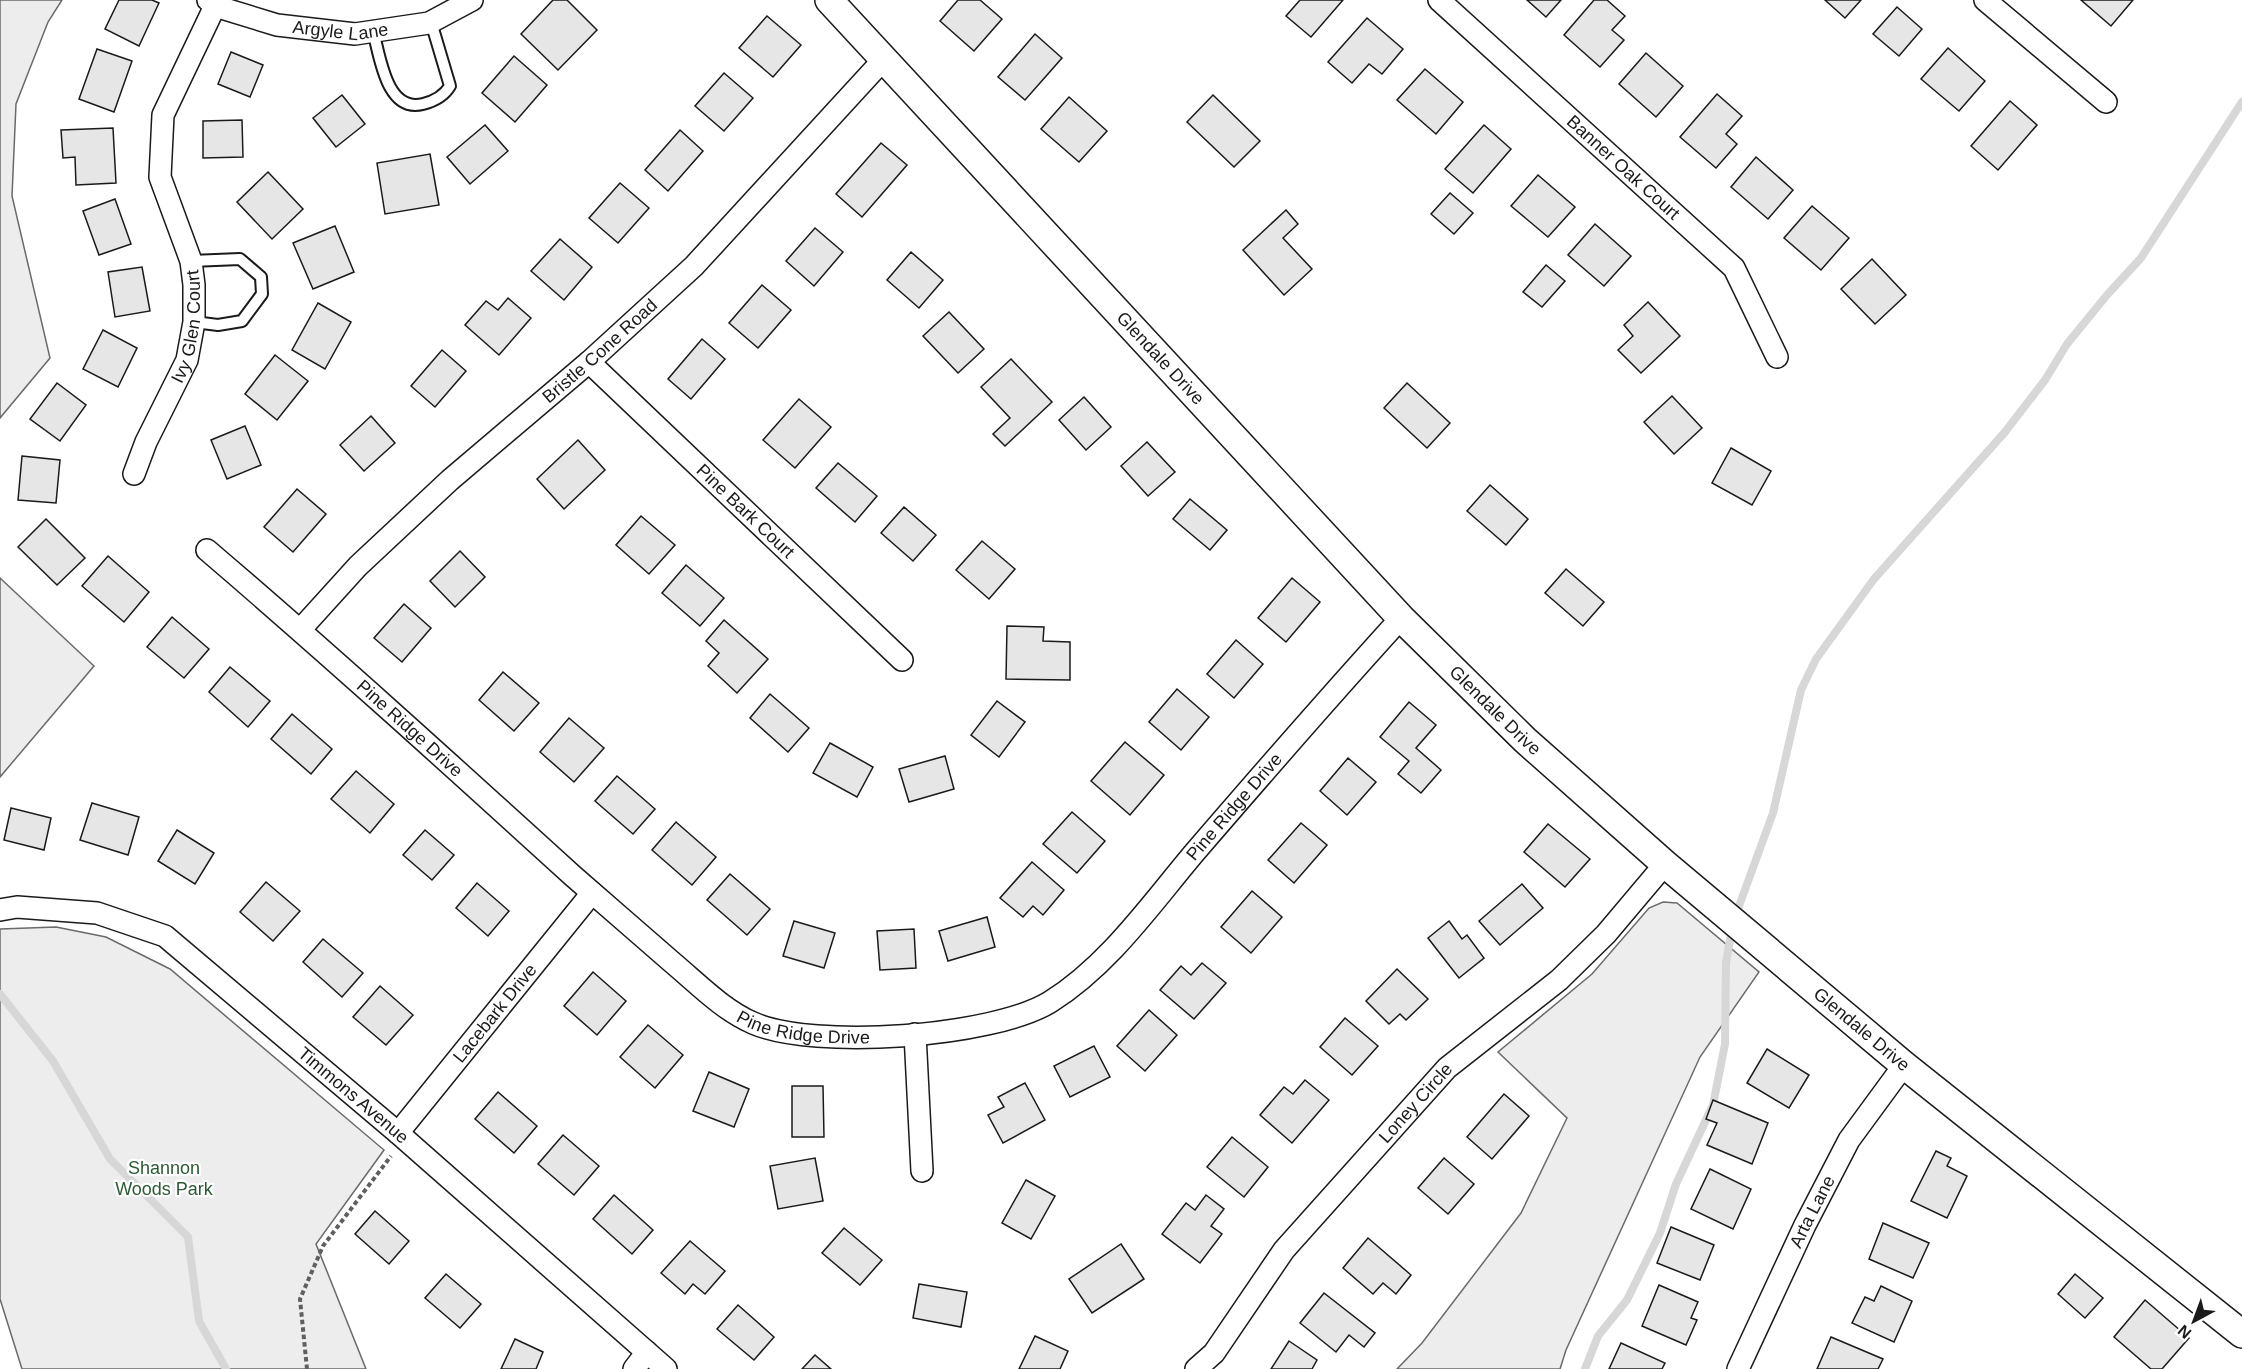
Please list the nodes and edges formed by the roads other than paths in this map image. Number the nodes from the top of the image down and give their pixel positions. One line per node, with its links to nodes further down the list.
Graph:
1 (472, 0): 6 (street, Argyle Lane)
2 (830, 0): 8 (street, Glendale Drive)
3 (1439, 0): 12 (street, Banner Oak Court)
4 (1985, 0): 9 (street)
5 (212, 3): 7 (street, Argyle Lane); 10 (street, Ivy Glen Court)
6 (431, 22): 7 (street, Argyle Lane); 7 (lane)
7 (373, 31)
8 (884, 59): 13 (street, Bristle Cone Road); 16 (street, Glendale Drive)
9 (2106, 102)
10 (191, 261): 11 (street, Ivy Glen Court); 11 (lane)
11 (194, 322): 14 (street, Ivy Glen Court)
12 (1777, 357)
13 (590, 362): 17 (street, Bristle Cone Road); 18 (street, Pine Bark Court)
14 (134, 474)
15 (207, 550): 17 (street, Pine Ridge Drive)
16 (1401, 618): 19 (street, Glendale Drive); 22 (street, Pine Ridge Drive)
17 (300, 630): 20 (street, Pine Ridge Drive)
18 (902, 660)
19 (1665, 864): 23 (street, Glendale Drive); 30 (street, Loney Circle)
20 (592, 893): 22 (street, Pine Ridge Drive); 24 (street, Lacebark Drive)
21 (0, 910): 24 (street, Timmons Avenue)
22 (915, 1034): 25 (street)
23 (1904, 1065): 26 (street, Glendale Drive); 31 (street, Arta Lane)
24 (395, 1143): 27 (street, Timmons Avenue)
25 (922, 1171)
26 (2242, 1334)
27 (647, 1352): 28 (street); 29 (street, Timmons Avenue)
28 (634, 1369)
29 (666, 1369)
30 (1196, 1369)
31 (1738, 1369)

